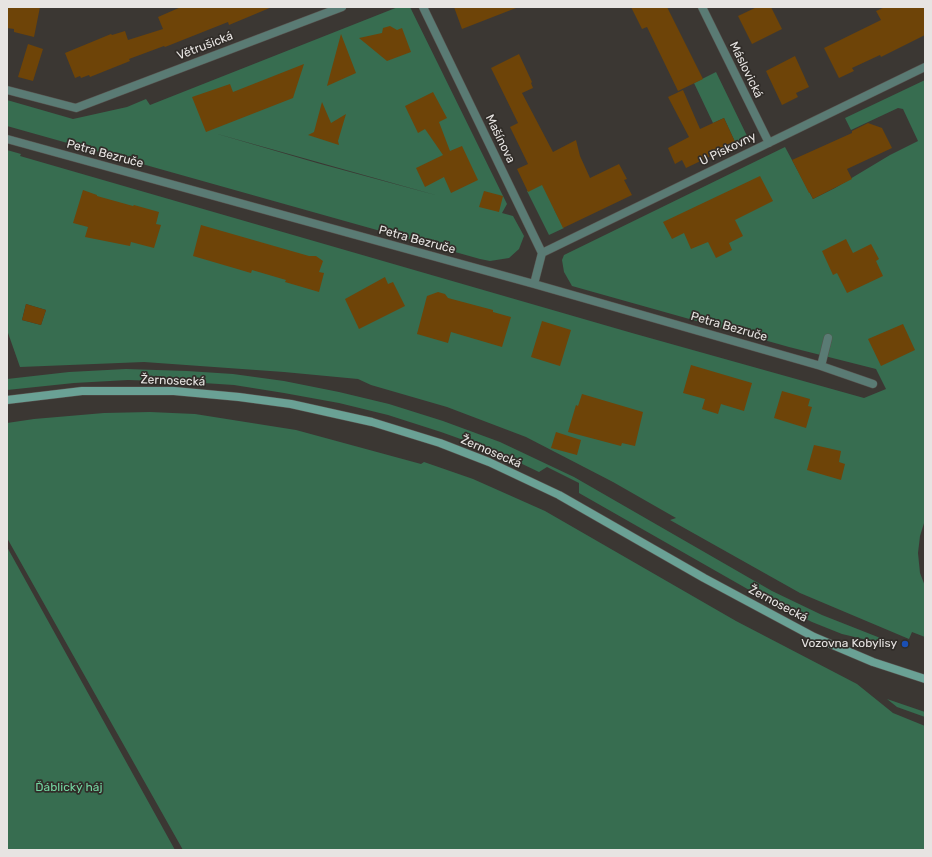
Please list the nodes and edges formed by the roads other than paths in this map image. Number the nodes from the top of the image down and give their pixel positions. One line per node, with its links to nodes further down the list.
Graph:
1 (342, 7): 5 (street, Větrušická)
2 (424, 7): 8 (street, Mašínova)
3 (702, 7): 7 (street, Máslovická)
4 (925, 67): 7 (street, U Pískovny)
5 (7, 90)
6 (7, 139): 9 (street, Petra Bezruče)
7 (769, 143): 8 (street, U Pískovny)
8 (542, 253): 9 (street)
9 (534, 284): 11 (street, Petra Bezruče)
10 (828, 338): 11 (street)
11 (821, 366): 12 (street, Petra Bezruče)
12 (873, 384)
13 (7, 400): 14 (street, Žernosecká)
14 (925, 680)

